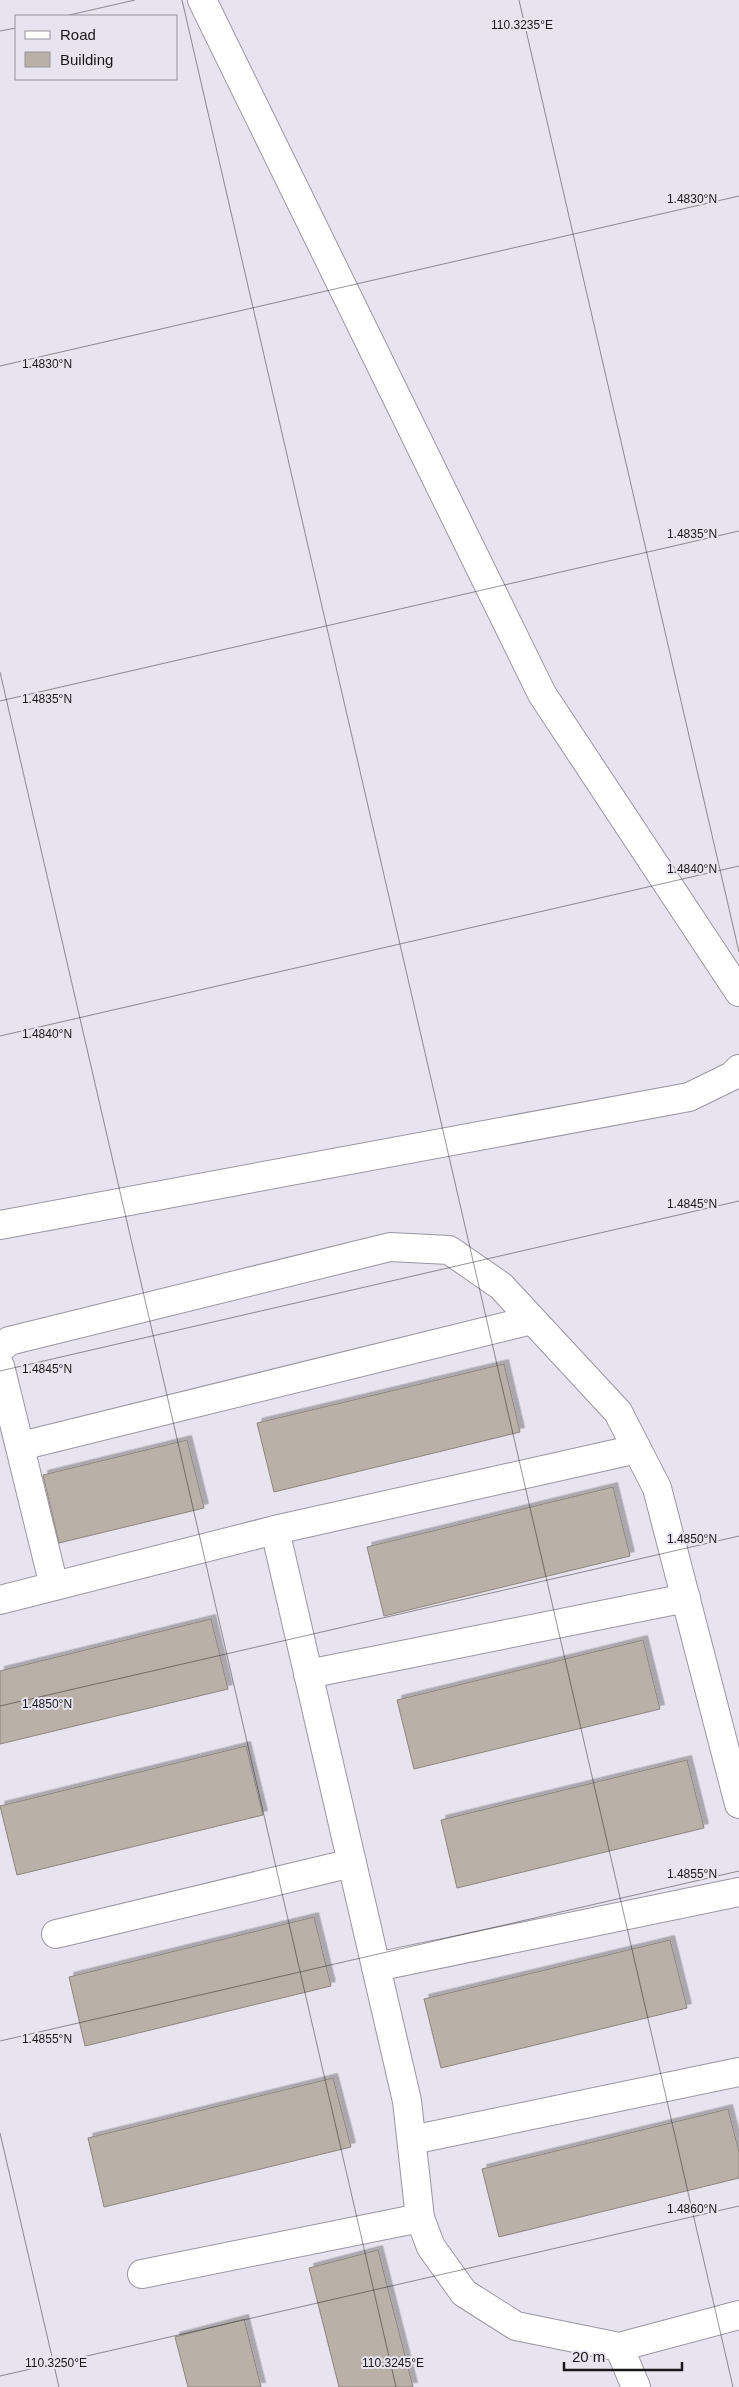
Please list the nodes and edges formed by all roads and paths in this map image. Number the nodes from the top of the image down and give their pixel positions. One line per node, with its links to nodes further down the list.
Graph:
1 (202, 0): 2 (street)
2 (739, 992)
3 (739, 1069): 4 (street)
4 (0, 1225)
5 (532, 1320): 6 (street); 8 (street); 9 (street)
6 (0, 1349)
7 (0, 1366): 8 (street)
8 (21, 1446): 11 (street)
9 (637, 1449): 10 (street); 12 (street)
10 (275, 1530): 11 (street); 14 (street)
11 (54, 1586): 13 (street)
12 (686, 1598): 14 (street); 15 (street)
13 (0, 1600)
14 (308, 1674): 16 (street)
15 (739, 1804)
16 (352, 1863): 18 (street); 19 (street)
17 (739, 1892): 19 (street)
18 (56, 1934)
19 (376, 1967): 21 (street)
20 (739, 2072): 21 (street)
21 (412, 2140): 22 (street)
22 (420, 2218): 23 (street); 25 (street)
23 (142, 2274)
24 (739, 2315): 25 (street)
25 (619, 2347): 26 (street)
26 (636, 2387)

